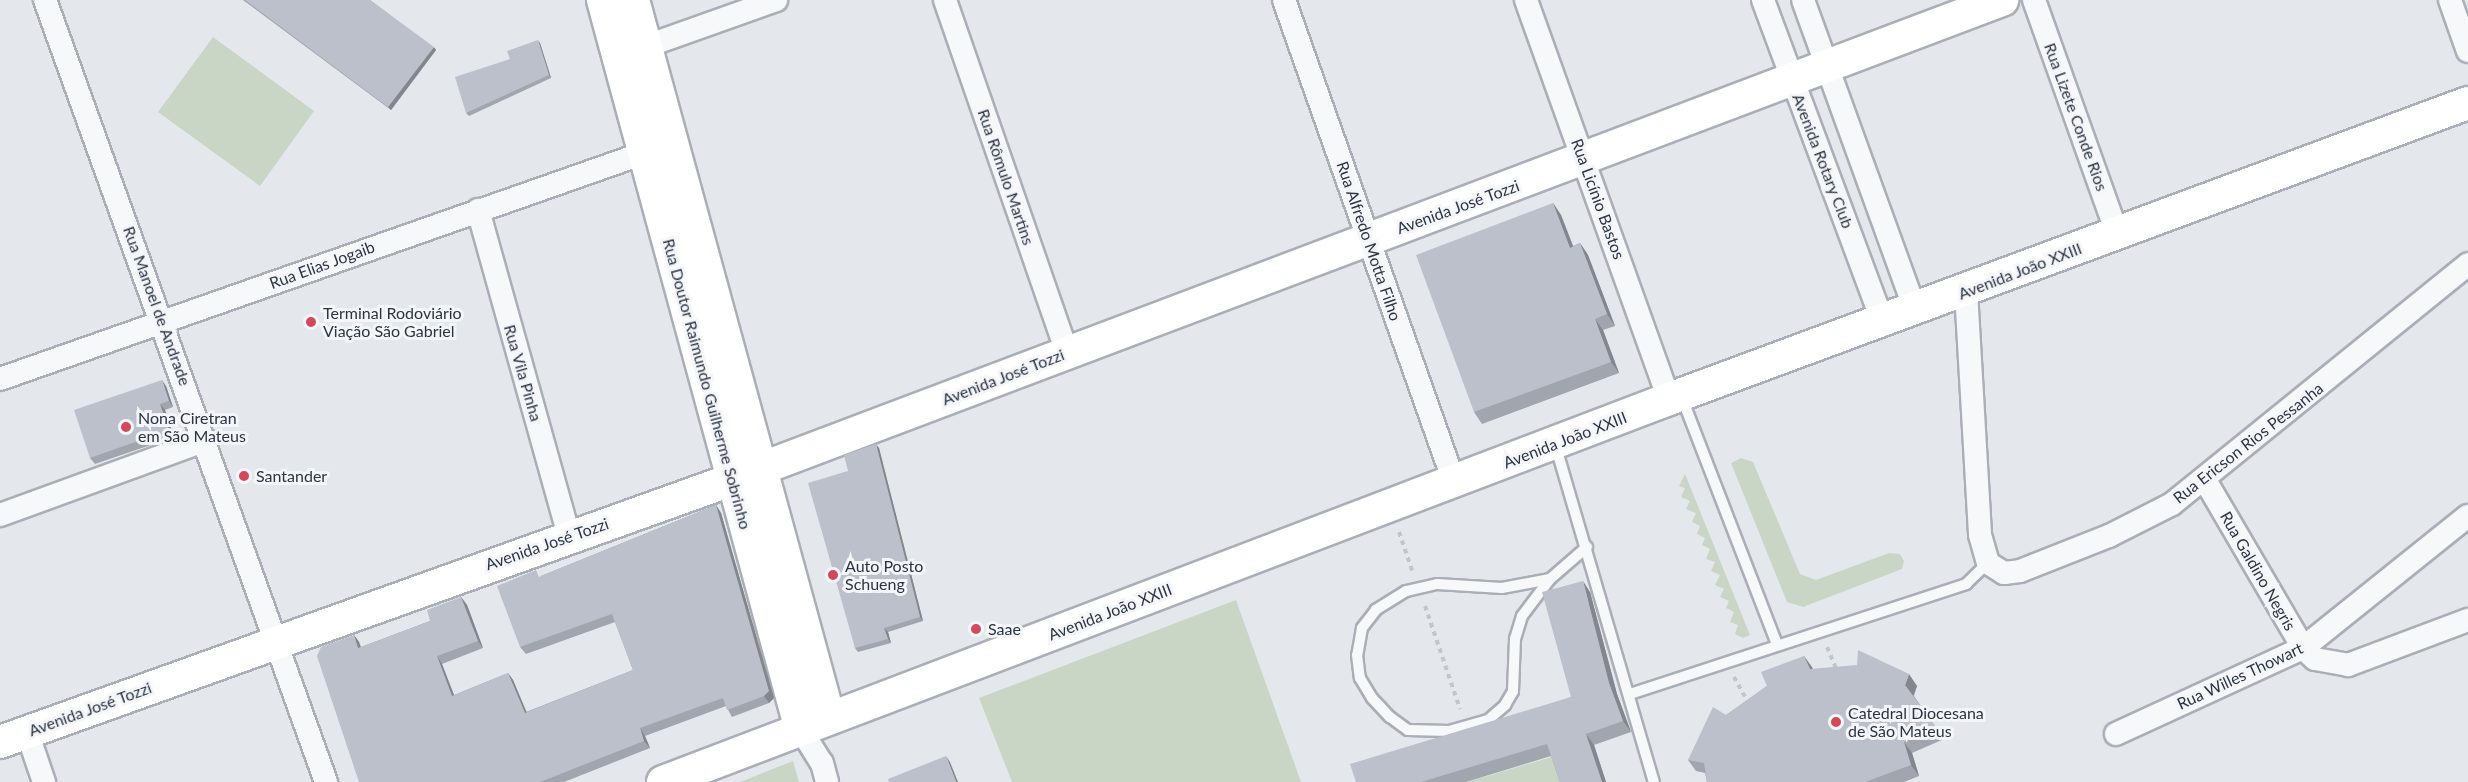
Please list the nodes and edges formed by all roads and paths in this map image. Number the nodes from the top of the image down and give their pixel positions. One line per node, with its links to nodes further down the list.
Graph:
1 (45, 0): 26 (street, Rua Manoel de Andrade)
2 (603, 0): 14 (street, Rua Doutor Raimundo Guilherme Sobrinho)
3 (633, 0): 14 (street, Rua Doutor Raimundo Guilherme Sobrinho)
4 (776, 0): 14 (street)
5 (945, 0): 28 (street, Rua Rômulo Martins)
6 (1284, 0): 22 (street, Rua Alfredo Motta Filho)
7 (1526, 0): 19 (street, Rua Licínio Bastos)
8 (1763, 0): 16 (street, Avenida Rotary Club)
9 (1803, 0): 15 (street, Avenida Rotary Club)
10 (2002, 0): 15 (street, Avenida José Tozzi)
11 (2034, 0): 21 (street, Rua Lizete Conde Rios)
12 (2450, 0): 13 (street)
13 (2468, 51)
14 (632, 52): 18 (street, Rua Doutor Raimundo Guilherme Sobrinho)
15 (1827, 68): 16 (street, Avenida José Tozzi); 25 (street, Avenida Rotary Club)
16 (1792, 80): 19 (street, Avenida José Tozzi); 27 (street, Avenida Rotary Club)
17 (2468, 104): 21 (street, Avenida João XXIII)
18 (659, 148): 20 (street, Rua Elias Jogaib); 33 (street, Rua Doutor Raimundo Guilherme Sobrinho); 34 (street, Rua Doutor Raimundo Guilherme Sobrinho)
19 (1584, 160): 22 (street, Avenida José Tozzi); 30 (street, Rua Licínio Bastos)
20 (478, 210): 26 (street, Rua Elias Jogaib); 40 (street, Rua Vila Pinha)
21 (2117, 233): 24 (street, Avenida João XXIII)
22 (1369, 239): 28 (street, Avenida José Tozzi); 36 (street, Rua Alfredo Motta Filho)
23 (2468, 264): 35 (street, Rua Ericson Rios Pessanha)
24 (1966, 291): 25 (street, Avenida João XXIII); 42 (street)
25 (1915, 310): 27 (street, Avenida João XXIII)
26 (162, 322): 29 (street, Rua Elias Jogaib); 31 (street, Rua Manoel de Andrade)
27 (1883, 322): 30 (street, Avenida João XXIII)
28 (1067, 353): 33 (street, Avenida José Tozzi)
29 (0, 379)
30 (1675, 397): 32 (street, Avenida João XXIII); 49 (lane)
31 (206, 440): 38 (street); 48 (street, Rua Manoel de Andrade)
32 (1554, 444): 36 (street, Avenida João XXIII); 41 (lane)
33 (762, 469): 34 (street, Avenida José Tozzi); 45 (street, Rua Doutor Raimundo Guilherme Sobrinho)
34 (731, 480): 40 (street, Avenida José Tozzi); 45 (street, Rua Doutor Raimundo Guilherme Sobrinho)
35 (2205, 480): 42 (street, Rua Ericson Rios Pessanha); 50 (street, Rua Galdino Negris)
36 (1454, 482): 37 (street, Avenida João XXIII)
37 (1389, 506): 44 (path); 55 (street, Avenida João XXIII)
38 (0, 515)
39 (2468, 516): 50 (street, Rua Willes Thowart)
40 (569, 536): 48 (street, Avenida José Tozzi)
41 (1587, 547): 43 (lane); 53 (lane)
42 (1988, 563): 47 (lane)
43 (1550, 579): 44 (lane); 56 (lane)
44 (1419, 588): 56 (path); 56 (lane)
45 (781, 597): 55 (street, Rua Doutor Raimundo Guilherme Sobrinho)
46 (2468, 620): 50 (street, Rua Galdino Negris)
47 (1820, 630): 49 (lane); 52 (path)
48 (277, 641): 58 (street, Avenida José Tozzi); 61 (street, Rua Manoel de Andrade)
49 (1777, 644): 51 (lane)
50 (2303, 648): 57 (street, Rua Willes Thowart)
51 (1727, 664): 53 (lane); 54 (path)
52 (1840, 679)
53 (1630, 694): 63 (lane)
54 (1754, 713)
55 (815, 724): 59 (street, Rua Doutor Raimundo Guilherme Sobrinho); 62 (street, Avenida João XXIII)
56 (1467, 728)
57 (2116, 734)
58 (14, 737): 60 (street)
59 (825, 772)
60 (44, 782)
61 (326, 782)
62 (663, 782)
63 (1654, 782)

